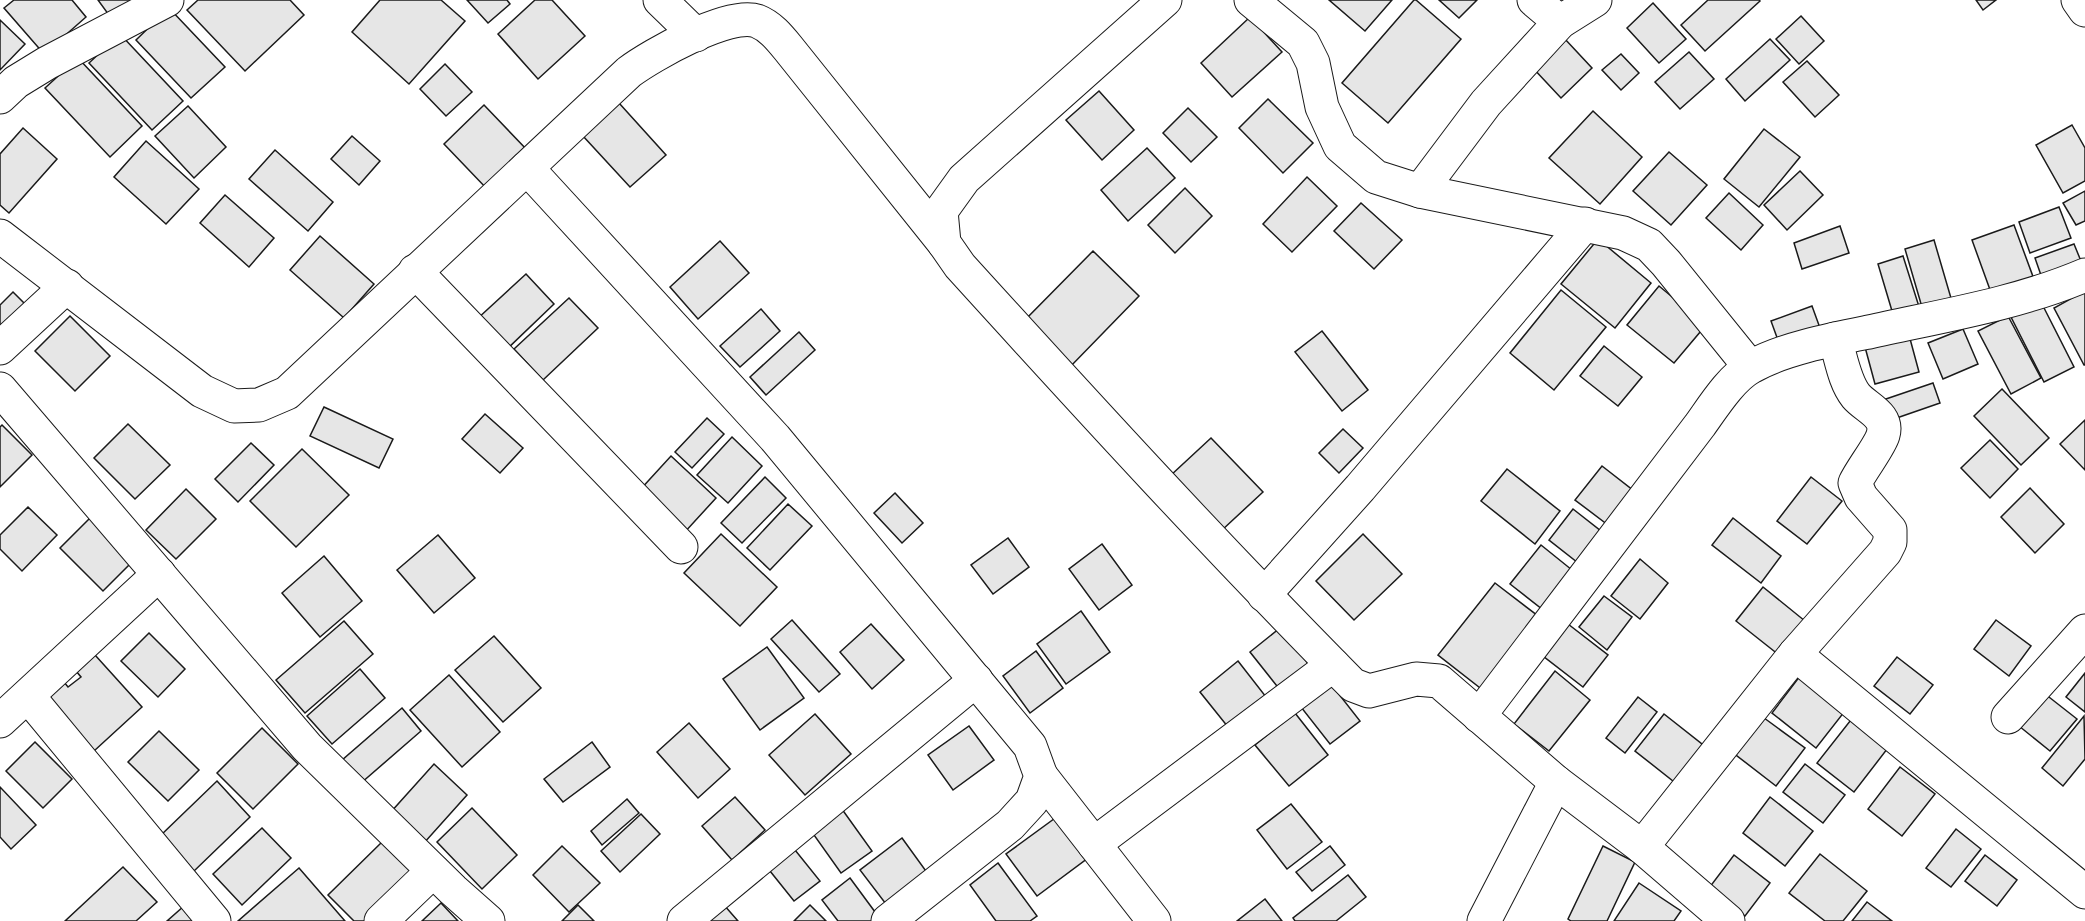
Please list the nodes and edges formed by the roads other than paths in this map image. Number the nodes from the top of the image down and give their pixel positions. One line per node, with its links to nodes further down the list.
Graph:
1 (167, 0): 11 (street)
2 (660, 0): 10 (street)
3 (1165, 0): 16 (street)
4 (1251, 0): 13 (street)
5 (1534, 0): 9 (street)
6 (1595, 0): 9 (street)
7 (2078, 0): 8 (street)
8 (2085, 10)
9 (1560, 22): 13 (street)
10 (696, 34): 12 (street); 16 (street)
11 (0, 97)
12 (527, 168): 17 (street); 30 (street)
13 (1420, 191): 14 (street)
14 (1585, 224): 22 (street); 26 (street)
15 (0, 236): 19 (street)
16 (944, 243): 26 (street)
17 (415, 271): 19 (street); 24 (street)
18 (2085, 275): 20 (street)
19 (66, 286): 21 (street)
20 (1835, 339): 22 (street); 28 (street)
21 (0, 348)
22 (1750, 367): 32 (street)
23 (0, 389): 25 (street)
24 (681, 547)
25 (159, 574): 31 (street); 39 (street)
26 (1264, 595): 29 (street)
27 (2085, 631): 33 (street)
28 (1795, 654): 38 (street); 40 (street)
29 (1333, 665): 32 (street); 37 (street)
30 (975, 680): 35 (street); 44 (street)
31 (28, 696): 34 (street); 41 (street)
32 (1479, 716): 36 (street)
33 (2008, 717)
34 (0, 722)
35 (1041, 776): 37 (street); 45 (street)
36 (1556, 783): 38 (street); 47 (street)
37 (1094, 844): 46 (street)
38 (1642, 847): 48 (street)
39 (433, 871): 42 (street); 43 (street)
40 (2083, 886)
41 (214, 921)
42 (381, 921)
43 (489, 921)
44 (684, 921)
45 (888, 921)
46 (1154, 921)
47 (1484, 921)
48 (1728, 921)

